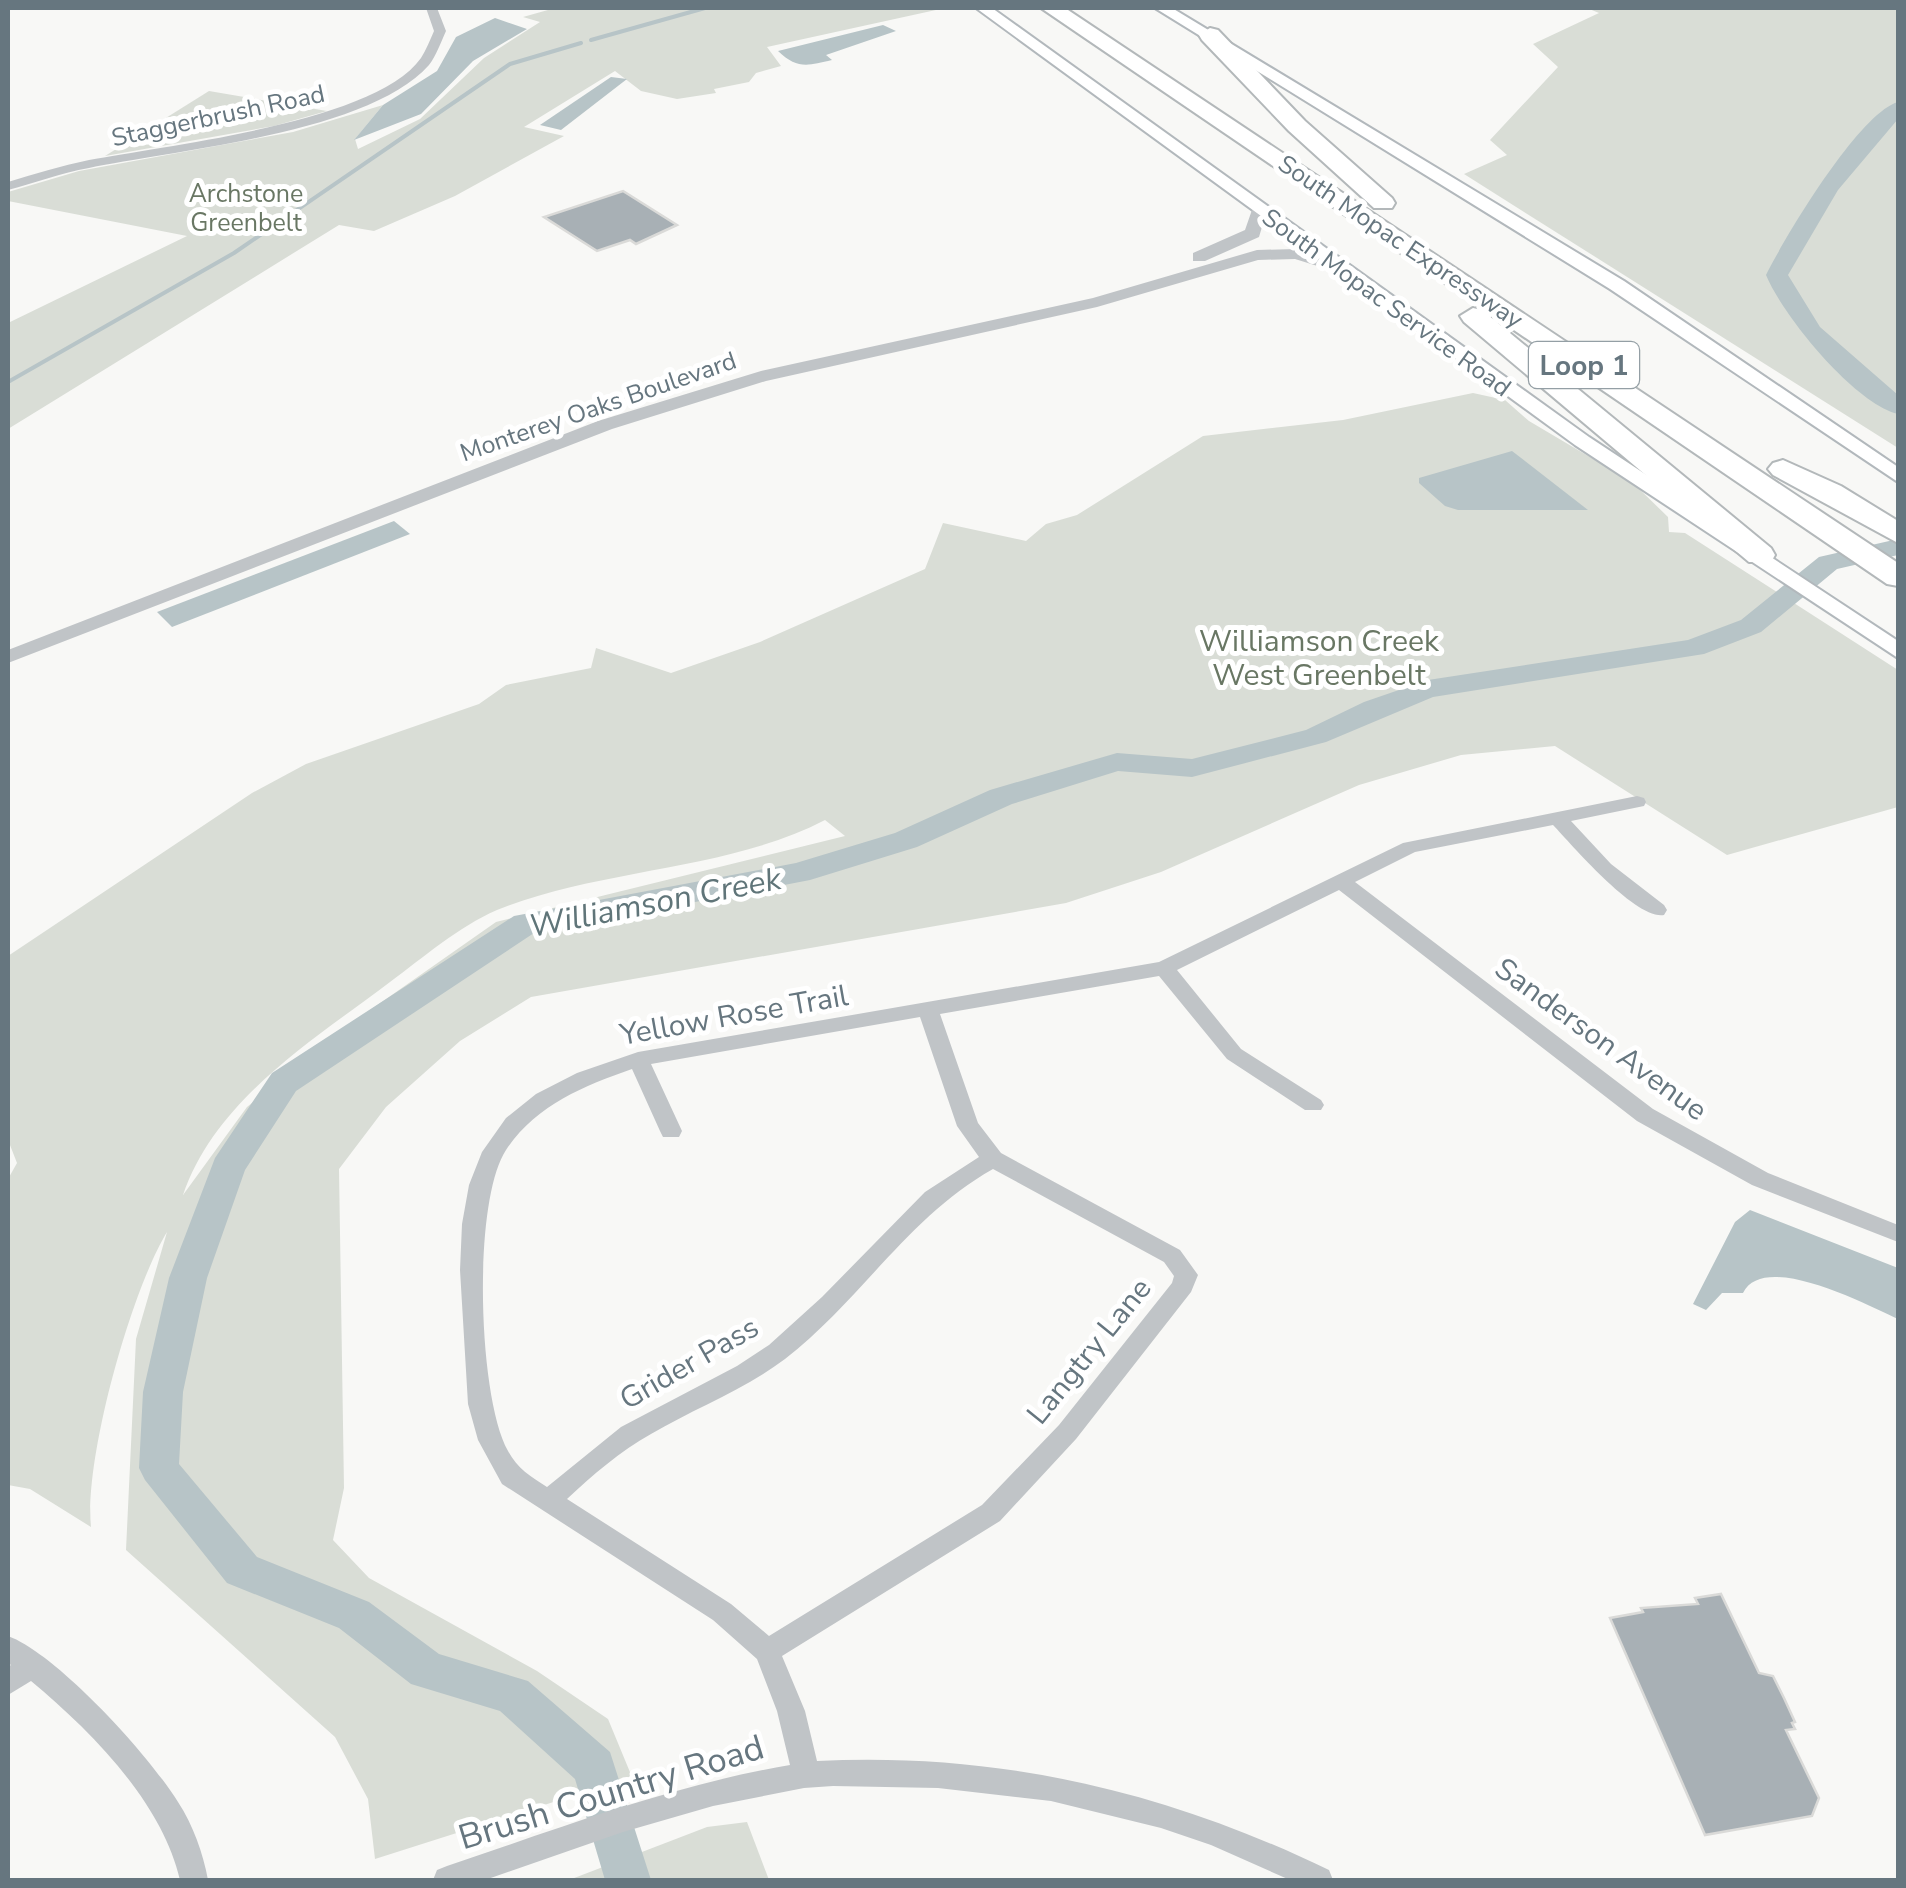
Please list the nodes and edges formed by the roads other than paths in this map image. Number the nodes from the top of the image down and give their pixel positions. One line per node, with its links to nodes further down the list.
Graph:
1 (432, 8): 7 (street, Staggerbrush Road)
2 (983, 8): 10 (main road, South Mopac Service Road)
3 (1081, 8): 9 (highway, South Mopac Expressway / Loop 1)
4 (1162, 8): 6 (main road)
5 (1043, 11): 8 (highway, South Mopac Expressway / Loop 1)
6 (1210, 35): 9 (highway); 12 (main road)
7 (8, 186)
8 (1343, 202): 13 (highway, South Mopac Expressway / Loop 1); 16 (highway)
9 (1383, 203): 13 (highway, South Mopac Expressway / Loop 1)
10 (1259, 210): 11 (main road, South Mopac Service Road); 18 (street, Monterey Oaks Boulevard)
11 (1340, 268): 16 (main road, South Mopac Service Road); 20 (street, Monterey Oaks Boulevard)
12 (1898, 476)
13 (1848, 519): 14 (highway); 15 (highway, South Mopac Expressway / Loop 1); 17 (highway, South Mopac Expressway / Loop 1)
14 (1898, 534)
15 (1898, 547)
16 (1760, 555): 19 (main road, South Mopac Service Road)
17 (1898, 577)
18 (8, 640)
19 (1898, 651)
20 (8, 656)
21 (1637, 802): 22 (street, Yellow Rose Trail)
22 (1557, 817): 23 (street, Yellow Rose Trail); 24 (street)
23 (1342, 882): 25 (street, Yellow Rose Trail); 31 (street, Sanderson Avenue)
24 (1657, 910)
25 (1164, 968): 26 (street, Yellow Rose Trail); 28 (street)
26 (929, 1012): 27 (street, Yellow Rose Trail); 30 (street, Langtry Lane)
27 (638, 1059): 29 (street); 32 (street, Yellow Rose Trail)
28 (1313, 1105)
29 (671, 1131)
30 (993, 1159): 32 (street, Grider Pass); 34 (street, Langtry Lane)
31 (1898, 1234)
32 (547, 1502): 34 (street, Yellow Rose Trail)
33 (8, 1648): 35 (street)
34 (767, 1651): 37 (street, Yellow Rose Trail)
35 (34, 1663): 36 (street); 38 (street)
36 (8, 1683)
37 (806, 1775): 39 (street, Brush Country Road); 40 (street, Brush Country Road)
38 (194, 1880)
39 (447, 1880)
40 (1319, 1880)

